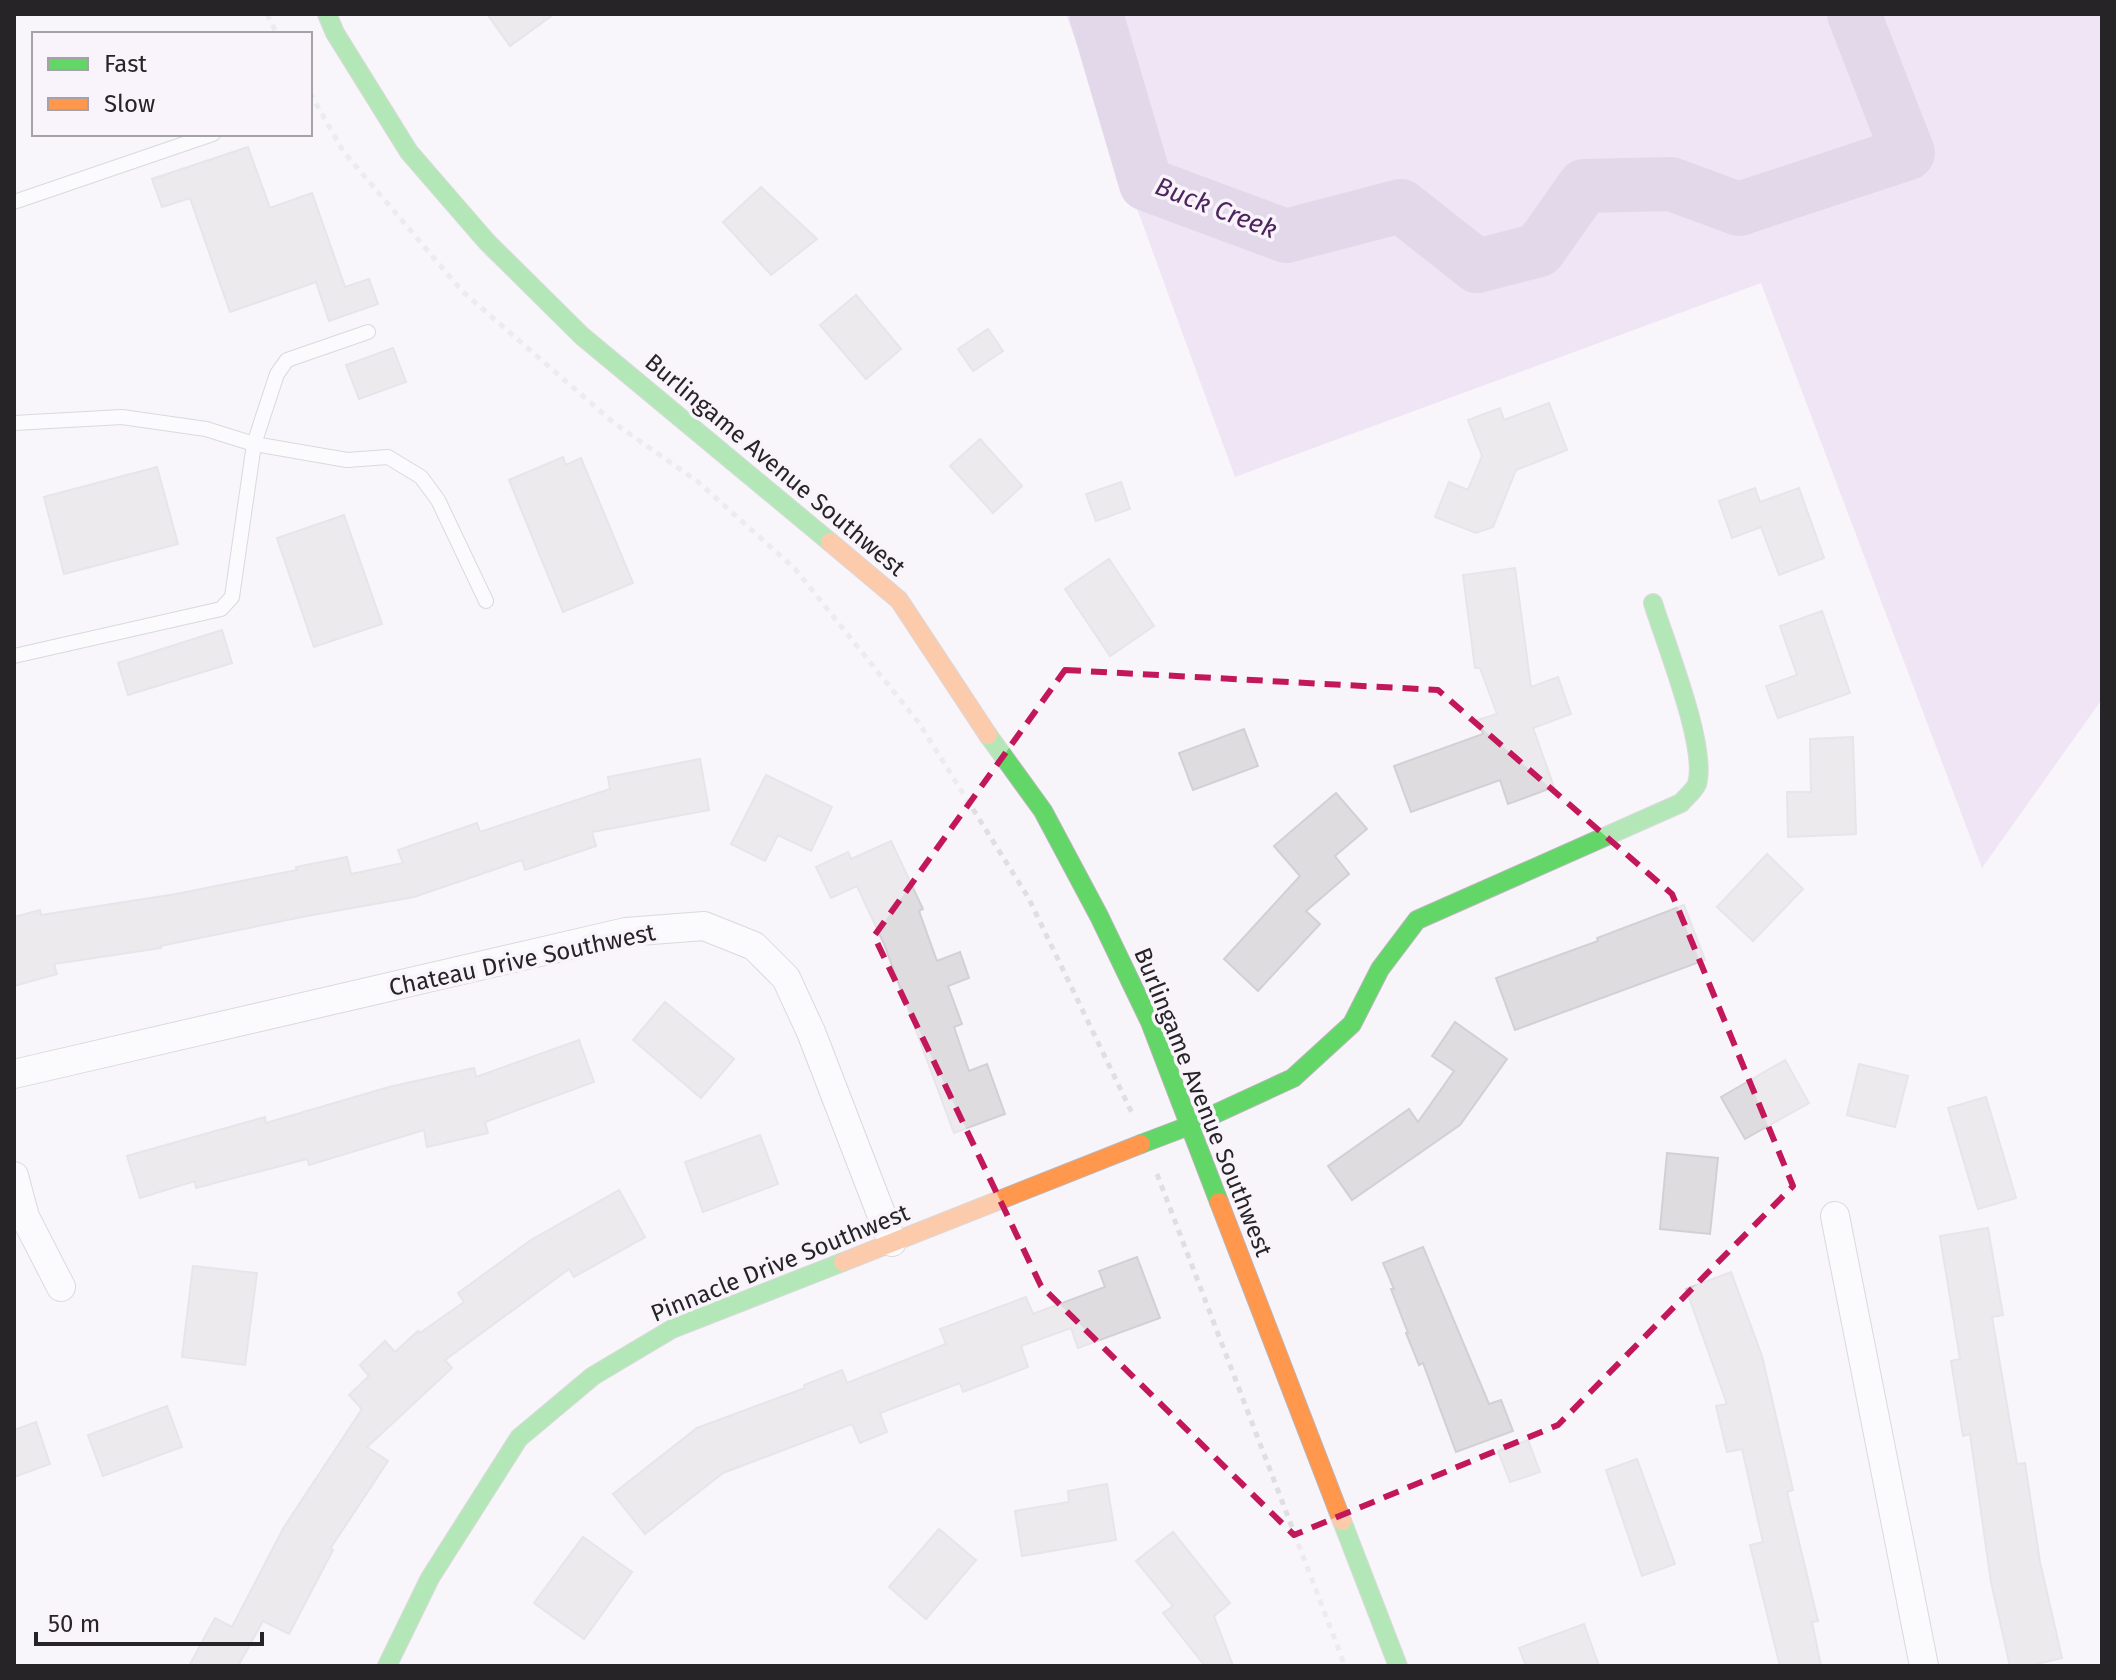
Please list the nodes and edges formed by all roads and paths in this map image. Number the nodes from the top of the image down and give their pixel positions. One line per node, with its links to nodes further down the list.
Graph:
1 (267, 14): 3 (path)
2 (327, 14): 14 (street, Burlingame Avenue Southwest)
3 (276, 32)
4 (312, 97): 15 (path)
5 (207, 136): 6 (lane)
6 (14, 202)
7 (368, 332): 9 (lane)
8 (14, 423): 9 (lane)
9 (254, 444): 10 (lane); 12 (lane)
10 (486, 601)
11 (1653, 603): 14 (street, Pinnacle Drive Southwest)
12 (14, 656)
13 (14, 1074): 18 (street, Chateau Drive Southwest)
14 (1191, 1125): 15 (street, Pinnacle Drive Southwest); 22 (street, Burlingame Avenue Southwest)
15 (1144, 1144): 18 (street, Pinnacle Drive Southwest); 21 (path)
16 (14, 1176): 19 (street)
17 (1835, 1216): 23 (street)
18 (892, 1242): 20 (street, Pinnacle Drive Southwest)
19 (61, 1287)
20 (387, 1666)
21 (1345, 1666)
22 (1398, 1666)
23 (1924, 1666)

